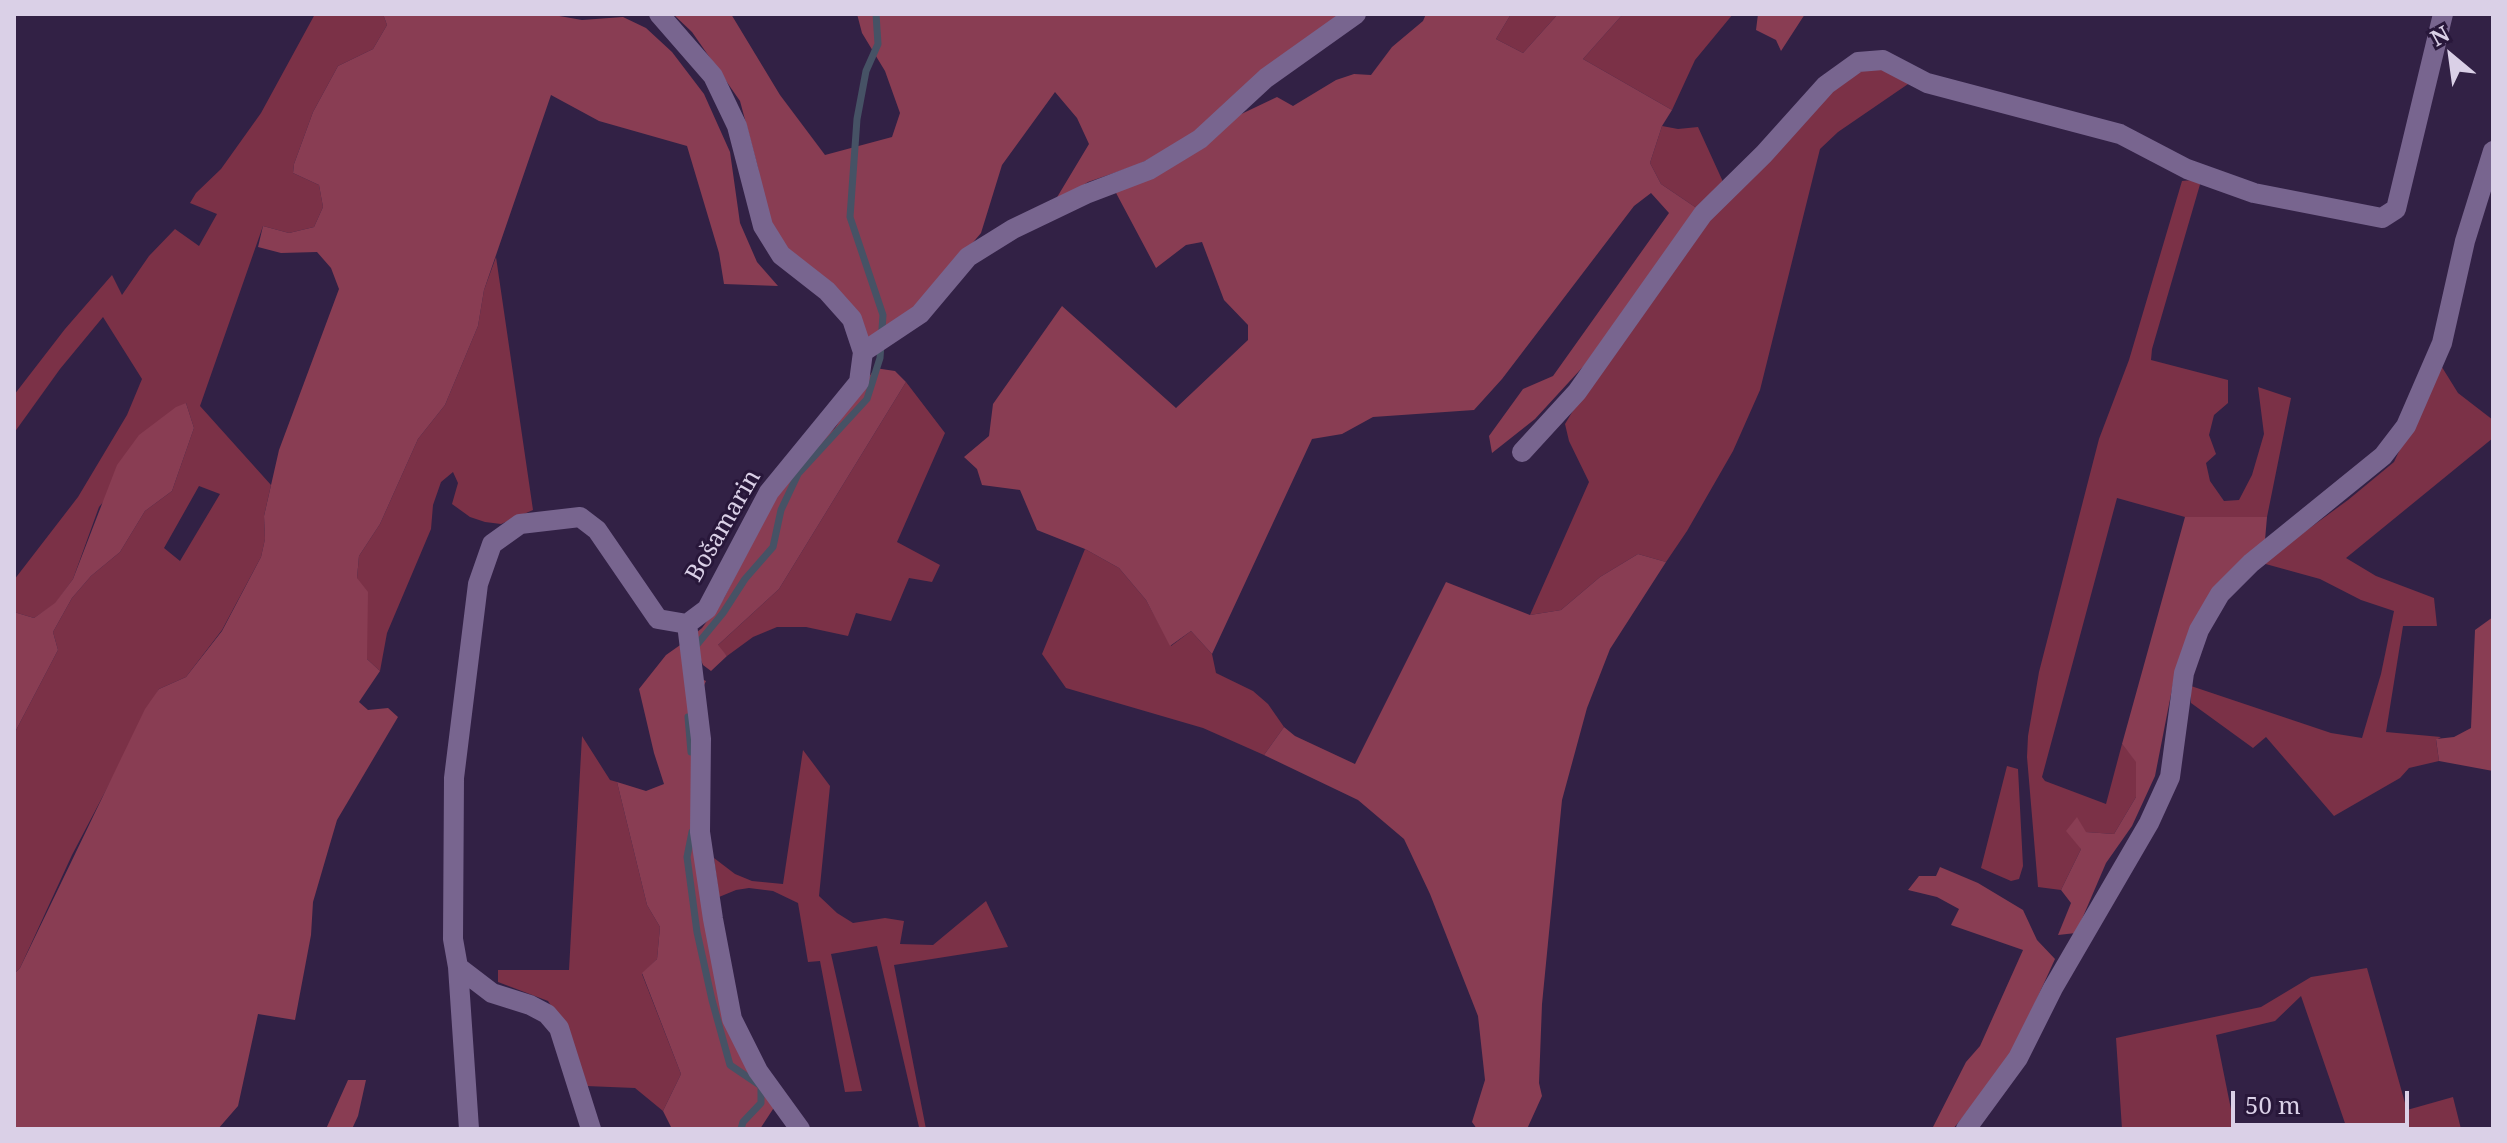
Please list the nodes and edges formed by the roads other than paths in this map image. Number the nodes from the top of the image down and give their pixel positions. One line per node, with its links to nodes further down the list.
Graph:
1 (659, 14): 5 (street)
2 (1356, 14): 5 (street)
3 (2443, 14): 6 (street)
4 (2493, 151): 12 (street)
5 (863, 352): 7 (street, Bošamarin)
6 (1522, 452)
7 (687, 624): 8 (street); 11 (street)
8 (458, 967): 9 (street); 10 (street)
9 (469, 1129)
10 (591, 1129)
11 (800, 1129)
12 (1966, 1129)

